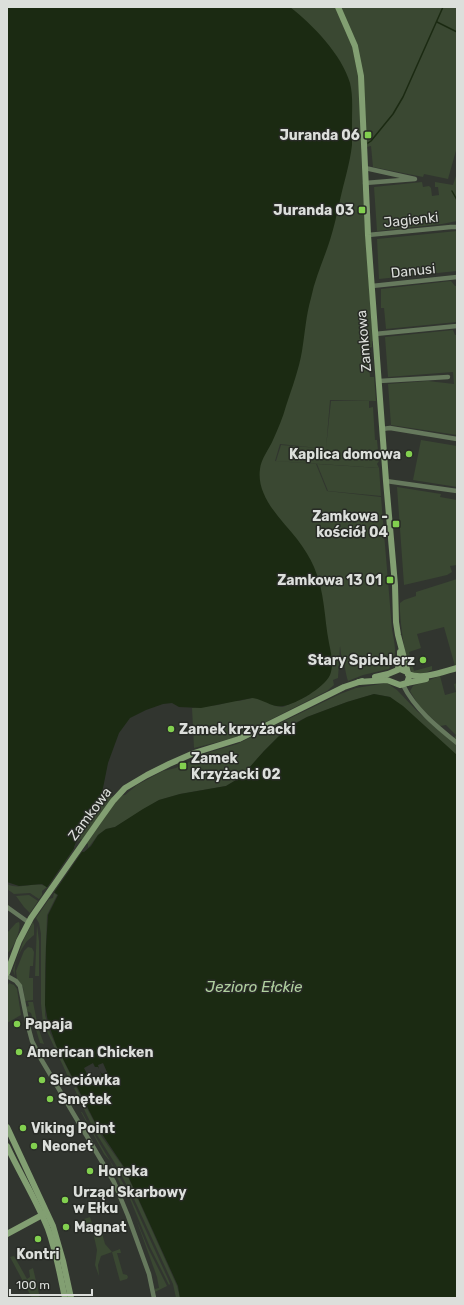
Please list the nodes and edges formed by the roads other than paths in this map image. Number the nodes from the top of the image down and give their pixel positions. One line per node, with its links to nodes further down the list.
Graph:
1 (338, 7): 2 (street, Zamkowa)
2 (364, 168): 3 (street, Zamkowa); 3 (street)
3 (365, 183): 7 (street, Zamkowa)
4 (457, 224): 5 (street)
5 (451, 227): 6 (street, Jagienki); 7 (street, Jagienki)
6 (457, 227)
7 (368, 235): 9 (street, Zamkowa)
8 (457, 277): 9 (street, Danusi)
9 (372, 286): 11 (street, Zamkowa)
10 (457, 326): 11 (street)
11 (375, 334): 13 (street, Zamkowa)
12 (448, 377): 13 (street)
13 (379, 381): 14 (street, Zamkowa)
14 (382, 429): 15 (street); 16 (street, Zamkowa)
15 (457, 439)
16 (386, 481): 17 (street); 18 (street, Zamkowa)
17 (457, 492)
18 (400, 642): 20 (street, Zamkowa); 22 (street, Zamkowa)
19 (457, 668): 21 (street)
20 (396, 670): 22 (street); 23 (street, Zamkowa); 24 (street)
21 (444, 671): 22 (street); 25 (street)
22 (407, 673): 25 (street)
23 (359, 682): 24 (street, Zamkowa); 28 (street, Zamkowa)
24 (393, 682): 25 (street)
25 (405, 684): 26 (street)
26 (457, 742)
27 (7, 907): 28 (street)
28 (28, 922): 29 (street, Zamkowa)
29 (7, 975): 36 (street)
30 (7, 1127): 32 (street)
31 (7, 1146): 32 (street)
32 (44, 1214): 33 (street); 34 (street); 35 (street)
33 (7, 1234)
34 (65, 1298)
35 (71, 1298)
36 (154, 1298)

